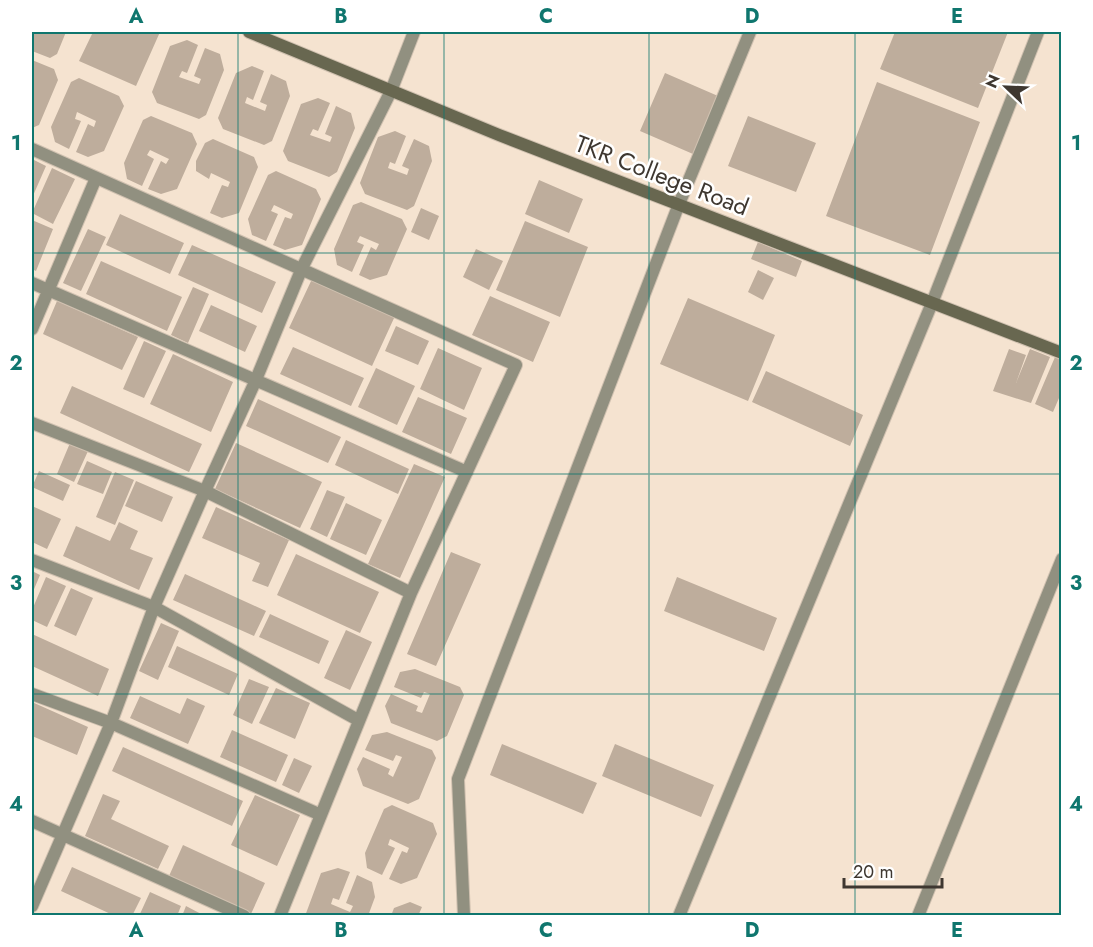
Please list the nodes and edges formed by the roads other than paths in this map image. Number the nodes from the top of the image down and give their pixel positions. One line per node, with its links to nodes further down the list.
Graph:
1 (249, 32): 5 (street, TKR College Road)
2 (414, 32): 5 (street)
3 (750, 32): 8 (street)
4 (1038, 32): 12 (street)
5 (391, 91): 8 (street, TKR College Road); 9 (street)
6 (32, 149): 7 (street)
7 (96, 178): 9 (street); 11 (street)
8 (679, 204): 12 (street, TKR College Road); 32 (street)
9 (302, 268): 15 (street); 17 (street)
10 (32, 283): 11 (street)
11 (47, 290): 13 (street); 15 (street)
12 (932, 303): 14 (street, TKR College Road); 33 (street)
13 (32, 329)
14 (1062, 353)
15 (255, 382): 17 (street); 18 (street)
16 (32, 423): 18 (street)
17 (467, 472): 21 (street)
18 (205, 491): 21 (street); 22 (street)
19 (1062, 559): 34 (street)
20 (32, 560): 22 (street)
21 (411, 593): 24 (street)
22 (154, 607): 24 (street); 25 (street)
23 (32, 694): 25 (street)
24 (358, 720): 26 (street)
25 (111, 723): 26 (street); 28 (street)
26 (321, 815): 31 (street)
27 (32, 821): 28 (street)
28 (62, 834): 29 (street); 30 (street)
29 (32, 906)
30 (244, 915)
31 (280, 915)
32 (464, 915)
33 (679, 915)
34 (918, 915)

